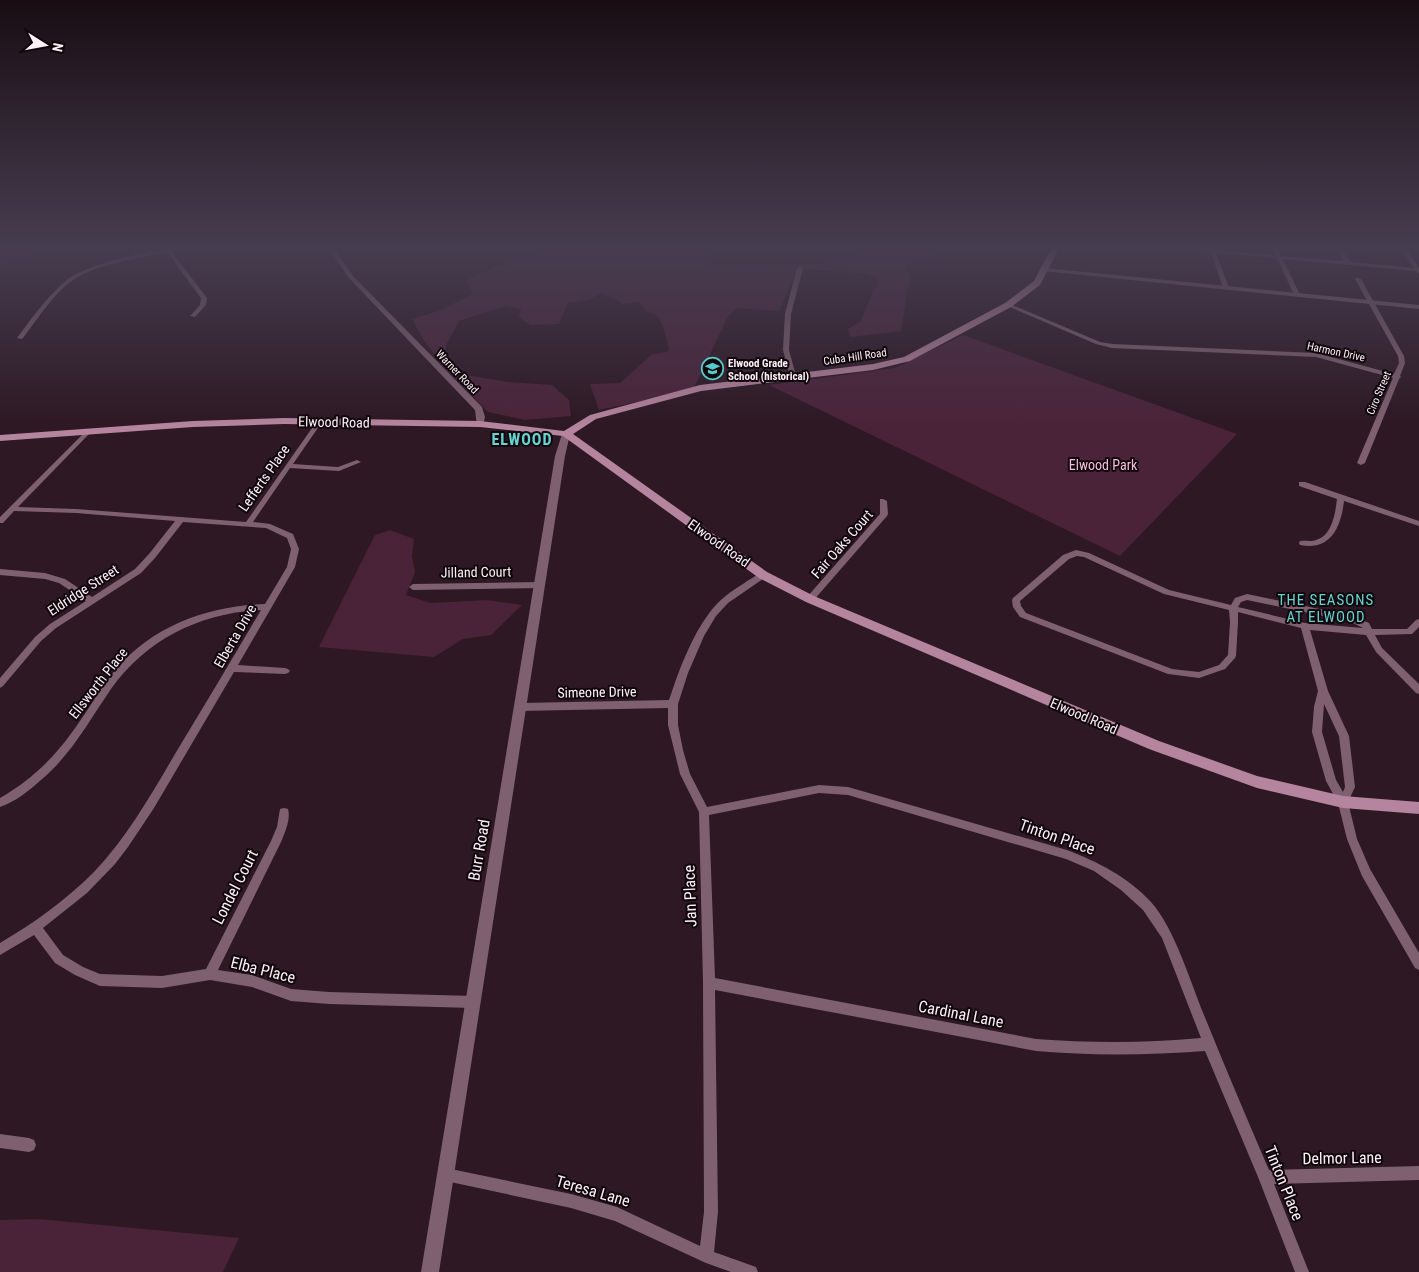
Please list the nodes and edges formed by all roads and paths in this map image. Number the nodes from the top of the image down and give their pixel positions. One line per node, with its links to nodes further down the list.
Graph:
1 (46, 307): 9 (street)
2 (201, 307): 8 (street)
3 (380, 307): 13 (street, Warner Road)
4 (790, 307): 10 (street)
5 (1004, 307): 10 (main road, Cuba Hill Road)
6 (1014, 307): 11 (street, Harmon Drive)
7 (1375, 307): 11 (street, Ciro Street)
8 (193, 316)
9 (20, 338)
10 (793, 376): 15 (main road, Cuba Hill Road)
11 (1398, 377): 18 (street, Ciro Street)
12 (319, 422): 13 (main road, Elwood Road); 14 (main road, Elwood Road); 19 (street, Lefferts Place)
13 (480, 424): 15 (main road, Elwood Road)
14 (89, 432): 16 (main road, Elwood Road); 23 (street)
15 (566, 434): 30 (main road, Elwood Road); 31 (street, Burr Road)
16 (0, 438)
17 (357, 462): 19 (street)
18 (1361, 462)
19 (288, 466): 26 (street, Lefferts Place)
20 (1302, 484): 21 (street)
21 (1341, 498): 27 (street); 28 (street)
22 (883, 501): 33 (street, Fair Oaks Court)
23 (14, 509): 24 (street, Elberta Drive); 25 (street)
24 (181, 519): 26 (street, Elberta Drive); 34 (street, Eldridge Street)
25 (0, 521)
26 (248, 524): 35 (street, Elberta Drive)
27 (1419, 524)
28 (1303, 543)
29 (0, 572): 34 (street)
30 (763, 575): 33 (main road, Elwood Road); 45 (street, Jan Place)
31 (539, 585): 32 (street, Jilland Court); 46 (street, Burr Road)
32 (413, 587)
33 (810, 599): 47 (main road, Elwood Road)
34 (92, 601): 42 (street, Eldridge Street)
35 (267, 607): 40 (street, Elberta Drive); 48 (street, Ellsworth Place)
36 (1233, 608): 36 (street); 38 (street); 39 (street)
37 (1419, 622): 39 (street)
38 (1305, 626): 39 (street); 44 (street)
39 (1369, 632): 43 (street)
40 (232, 668): 41 (street); 52 (street, Elberta Drive)
41 (284, 671)
42 (0, 684)
43 (1419, 690)
44 (1323, 691): 47 (street); 47 (street)
45 (673, 704): 46 (street, Simeone Drive); 51 (street, Jan Place)
46 (521, 707): 57 (street, Burr Road)
47 (1343, 802): 49 (main road, Elwood Road); 54 (street)
48 (0, 804)
49 (1419, 808)
50 (284, 812): 55 (street, Londel Court)
51 (704, 812): 56 (street, Jan Place); 58 (street, Tinton Place)
52 (36, 928): 53 (street, Elberta Drive); 55 (street, Elba Place)
53 (0, 949)
54 (1419, 964)
55 (210, 974): 57 (street, Elba Place)
56 (709, 983): 58 (street, Cardinal Lane); 64 (street, Jan Place)
57 (473, 1002): 62 (street, Burr Road)
58 (1209, 1044): 63 (street, Tinton Place)
59 (0, 1141): 60 (street)
60 (29, 1145)
61 (1419, 1173): 63 (street, Delmor Lane)
62 (446, 1175): 64 (street, Teresa Lane); 65 (street, Burr Road)
63 (1265, 1177): 67 (street, Tinton Place)
64 (706, 1256): 66 (street, Teresa Lane)
65 (430, 1272)
66 (751, 1272)
67 (1302, 1272)

